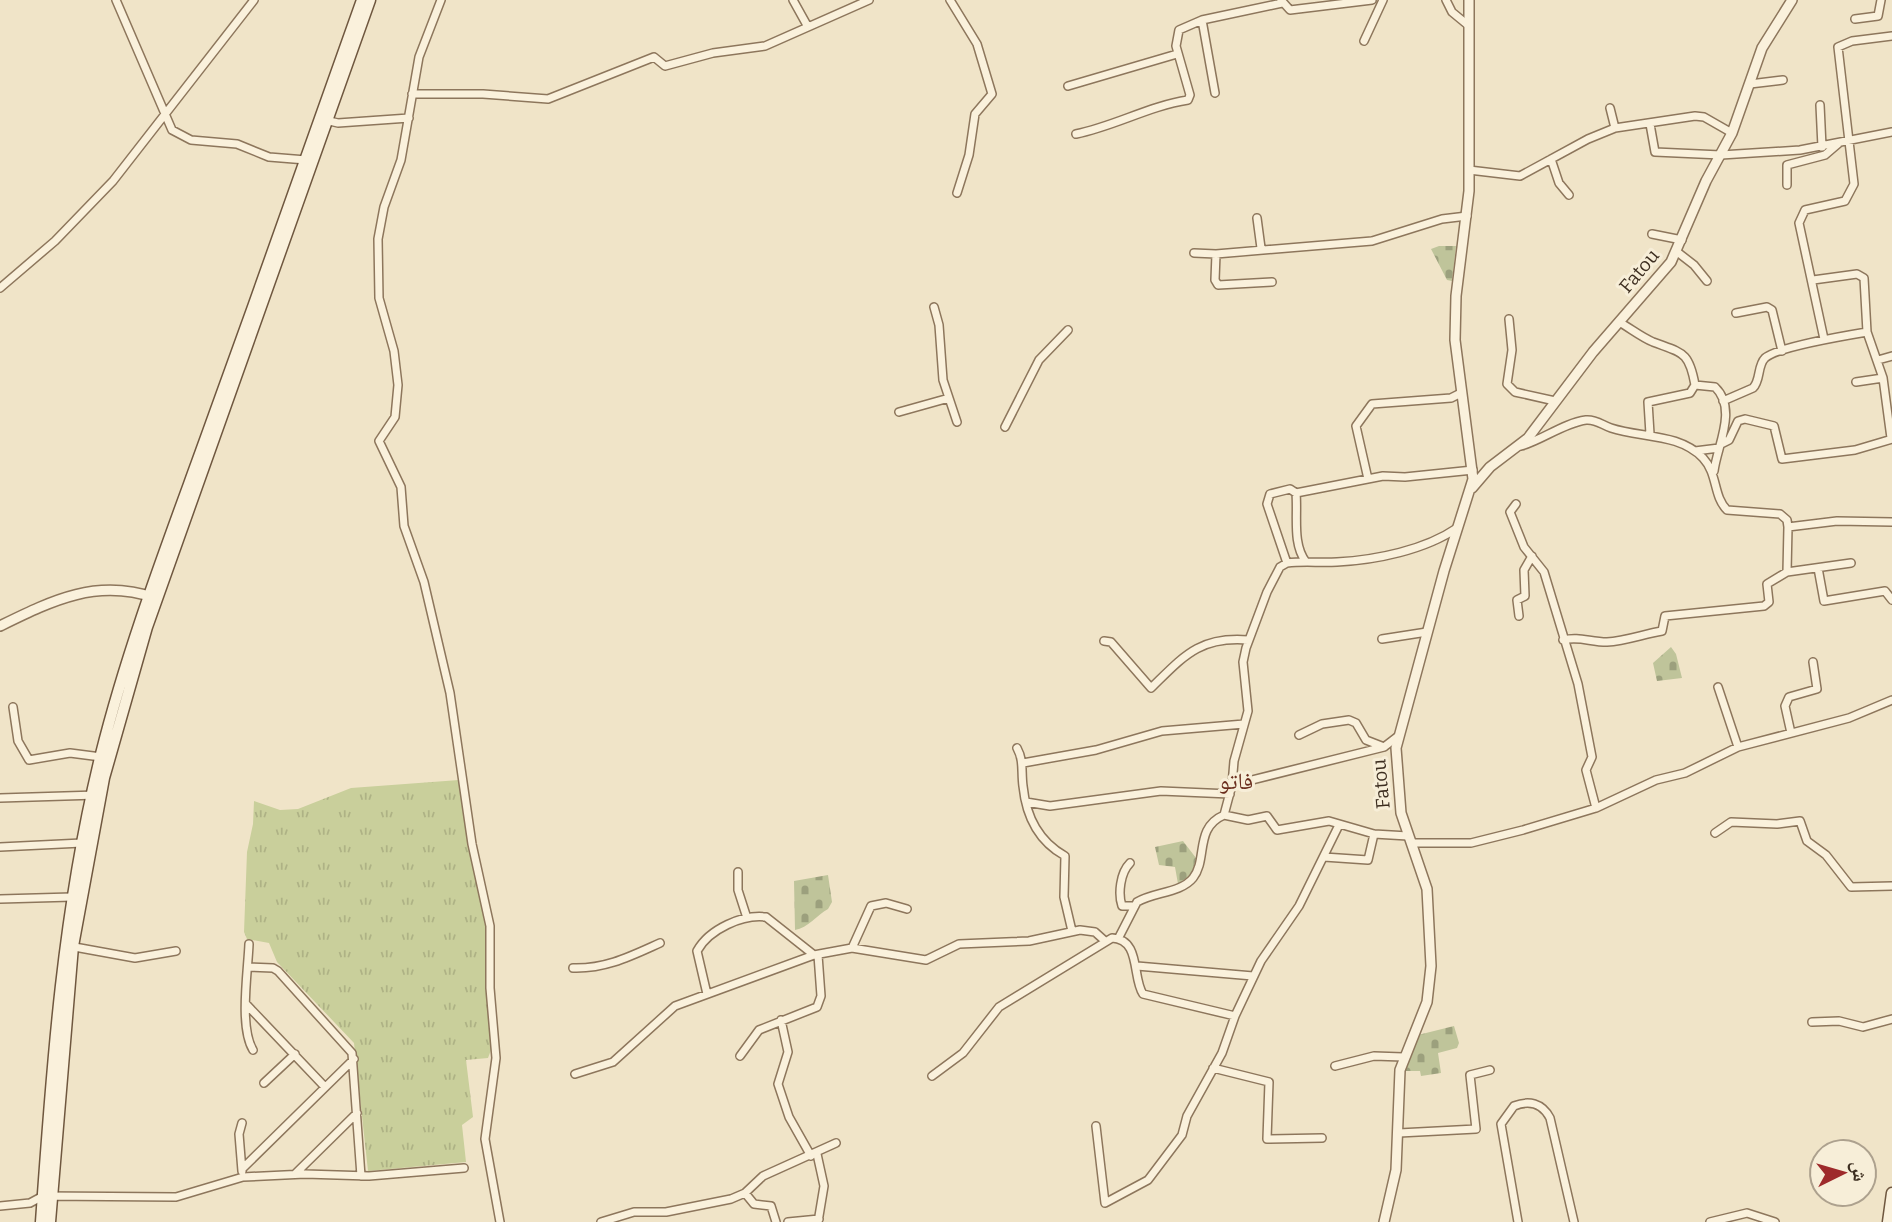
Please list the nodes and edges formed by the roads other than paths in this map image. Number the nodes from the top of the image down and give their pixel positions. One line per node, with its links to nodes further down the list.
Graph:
1 (116, 0): 30 (street)
2 (254, 0): 30 (street)
3 (362, 0): 32 (main road)
4 (370, 0): 32 (main road)
5 (440, 0): 27 (street)
6 (793, 0): 18 (street)
7 (869, 0): 18 (street)
8 (950, 0): 47 (street)
9 (1372, 0): 15 (street)
10 (1383, 0): 21 (street)
11 (1446, 0): 19 (street)
12 (1469, 0): 19 (street, Fatou)
13 (1792, 0): 24 (street, Fatou)
14 (1881, 0): 16 (street)
15 (1282, 1): 17 (street)
16 (1855, 19)
17 (1202, 20): 22 (street); 26 (street)
18 (808, 26): 27 (street)
19 (1469, 26): 45 (street, Fatou)
20 (1892, 36): 40 (street)
21 (1364, 41)
22 (1177, 54): 25 (street); 39 (street)
23 (1783, 80): 24 (street)
24 (1750, 84): 38 (street, Fatou)
25 (1068, 86)
26 (1216, 93)
27 (412, 94): 31 (street)
28 (1820, 105): 41 (street)
29 (1611, 108): 36 (street)
30 (164, 116): 34 (street); 35 (street)
31 (409, 118): 32 (street); 203 (street)
32 (325, 120): 44 (main road); 51 (main road)
33 (1650, 124): 36 (street); 38 (street); 42 (street)
34 (157, 127): 35 (street); 61 (street)
35 (169, 127): 44 (street)
36 (1615, 128): 43 (street)
37 (1892, 132): 40 (street)
38 (1732, 133): 42 (street, Fatou)
39 (1076, 134)
40 (1843, 141): 41 (street); 46 (street); 58 (street)
41 (1822, 147): 42 (street)
42 (1721, 155): 53 (street, Fatou)
43 (1550, 159): 45 (street); 48 (street)
44 (306, 160): 51 (main road)
45 (1469, 170): 49 (street, Fatou)
46 (1787, 185)
47 (957, 192)
48 (1569, 195)
49 (1467, 216): 54 (street); 76 (street, Fatou)
50 (1257, 218): 54 (street)
51 (288, 223): 69 (main road)
52 (1653, 234): 53 (street)
53 (1682, 240): 55 (street, Fatou)
54 (1261, 248): 57 (street)
55 (1676, 251): 59 (street); 65 (street, Fatou)
56 (1194, 253): 57 (street)
57 (1216, 254): 60 (street)
58 (1813, 280): 67 (street); 68 (street)
59 (1707, 281)
60 (1272, 282)
61 (0, 288)
62 (934, 307): 77 (street)
63 (1736, 313): 70 (street)
64 (1509, 319): 78 (street)
65 (1619, 322): 75 (street); 78 (street, Fatou)
66 (1068, 330): 82 (street)
67 (1867, 332): 68 (street); 72 (street)
68 (1824, 339): 70 (street)
69 (245, 340): 105 (main road); 107 (main road)
70 (1782, 351): 79 (street)
71 (1892, 356): 72 (street)
72 (1878, 360): 73 (street)
73 (1883, 378): 74 (street); 84 (street)
74 (1856, 382)
75 (1695, 386): 79 (street); 83 (street)
76 (1461, 393): 89 (street, Fatou); 91 (street)
77 (949, 398): 80 (street); 81 (street)
78 (1555, 401): 85 (street, Fatou)
79 (1723, 401): 86 (street)
80 (899, 412)
81 (957, 422)
82 (1005, 427)
83 (1650, 434): 85 (street); 87 (street)
84 (1891, 439): 86 (street)
85 (1521, 446): 88 (street, Fatou)
86 (1720, 446): 87 (street); 90 (street)
87 (1695, 451): 90 (street)
88 (1490, 467): 89 (street); 92 (street, Fatou)
89 (1473, 468): 91 (street); 92 (street, Fatou)
90 (1714, 471): 96 (street)
91 (1367, 479): 93 (street)
92 (1472, 488): 97 (street, Fatou)
93 (1296, 494): 98 (street); 100 (street)
94 (1516, 504): 99 (street)
95 (1892, 522): 96 (street)
96 (1788, 527): 104 (street)
97 (1457, 528): 101 (street); 111 (street, Fatou)
98 (1296, 546): 100 (street); 101 (street)
99 (1532, 556): 109 (street); 114 (street)
100 (1286, 561): 101 (street); 113 (street)
101 (1306, 562)
102 (1851, 563): 103 (street)
103 (1818, 568): 104 (street); 108 (street)
104 (1787, 572): 114 (street)
105 (152, 584): 106 (street); 107 (main road)
106 (137, 592): 107 (street); 110 (street)
107 (152, 597): 127 (main road); 131 (main road)
108 (1892, 600)
109 (1519, 616)
110 (0, 626)
111 (1427, 632): 112 (street); 123 (street, Fatou)
112 (1382, 639)
113 (1248, 640): 115 (street); 120 (street)
114 (1563, 640): 134 (street)
115 (1104, 641)
116 (1812, 662): 121 (street)
117 (1718, 687): 125 (street)
118 (1892, 700): 121 (street)
119 (13, 707): 127 (street)
120 (1244, 724): 128 (street); 129 (street)
121 (1791, 733): 125 (street)
122 (1299, 735): 124 (street)
123 (1397, 737): 124 (street); 139 (street, Fatou)
124 (1384, 747): 129 (street)
125 (1738, 747): 134 (street)
126 (1017, 748): 128 (street)
127 (101, 757): 131 (main road)
128 (1023, 763): 133 (street)
129 (1232, 785): 130 (street)
130 (1230, 794): 133 (street); 135 (street)
131 (96, 795): 132 (street); 140 (main road); 156 (main road)
132 (0, 798)
133 (1026, 802): 151 (street)
134 (1596, 808): 139 (street)
135 (1224, 815): 136 (street); 148 (street)
136 (1339, 825): 138 (street); 142 (street)
137 (1715, 833): 145 (street)
138 (1374, 834): 139 (street); 142 (street)
139 (1410, 839): 173 (street, Fatou)
140 (82, 843): 141 (street); 146 (main road)
141 (0, 848)
142 (1324, 857): 163 (street)
143 (1130, 863): 148 (street)
144 (738, 872): 150 (street)
145 (1892, 886)
146 (72, 897): 147 (street); 156 (main road)
147 (0, 899)
148 (1133, 906): 152 (street)
149 (907, 909): 157 (street)
150 (747, 918): 159 (street); 164 (street)
151 (1072, 931): 153 (street); 157 (street)
152 (1118, 939): 153 (street); 160 (street)
153 (1105, 941): 179 (street)
154 (660, 943): 162 (street)
155 (249, 944): 161 (street)
156 (69, 946): 158 (street); 195 (main road)
157 (852, 948): 159 (street)
158 (176, 951)
159 (816, 955): 164 (street); 168 (street)
160 (1137, 966): 163 (street); 166 (street)
161 (248, 967): 165 (street); 174 (street)
162 (573, 968)
163 (1253, 976): 166 (street)
164 (707, 994): 178 (street)
165 (246, 1004): 170 (street); 171 (street)
166 (1235, 1016): 176 (street)
167 (1892, 1019): 169 (street)
168 (781, 1020): 172 (street); 188 (street)
169 (1812, 1022)
170 (253, 1050)
171 (295, 1054): 180 (street); 181 (street)
172 (740, 1056)
173 (1403, 1057): 175 (street); 185 (street)
174 (354, 1059): 181 (street); 182 (street)
175 (1335, 1066)
176 (1213, 1069): 184 (street); 186 (street)
177 (1490, 1070): 185 (street)
178 (575, 1074)
179 (932, 1076)
180 (264, 1083)
181 (326, 1087): 190 (street)
182 (357, 1114): 191 (street); 192 (street)
183 (242, 1123): 190 (street)
184 (1096, 1126)
185 (1399, 1133): 207 (street)
186 (1322, 1138)
187 (836, 1143): 188 (street)
188 (814, 1155): 193 (street); 201 (street)
189 (464, 1168): 192 (street)
190 (242, 1173): 191 (street); 196 (street)
191 (295, 1174): 192 (street)
192 (361, 1176)
193 (744, 1193): 204 (street); 205 (street)
194 (1892, 1193): 212 (main road)
195 (49, 1196): 196 (street); 196 (street); 197 (street); 199 (main road); 202 (main road)
196 (63, 1198)
197 (30, 1203): 198 (street); 199 (street)
198 (0, 1206)
199 (41, 1218)
200 (1743, 1218): 210 (street); 211 (street)
201 (819, 1221): 206 (street)
202 (50, 1222)
203 (500, 1222)
204 (601, 1222)
205 (776, 1222)
206 (788, 1222)
207 (1384, 1222)
208 (1518, 1222): 209 (street)
209 (1574, 1222)
210 (1710, 1222)
211 (1775, 1222)
212 (1888, 1222)

